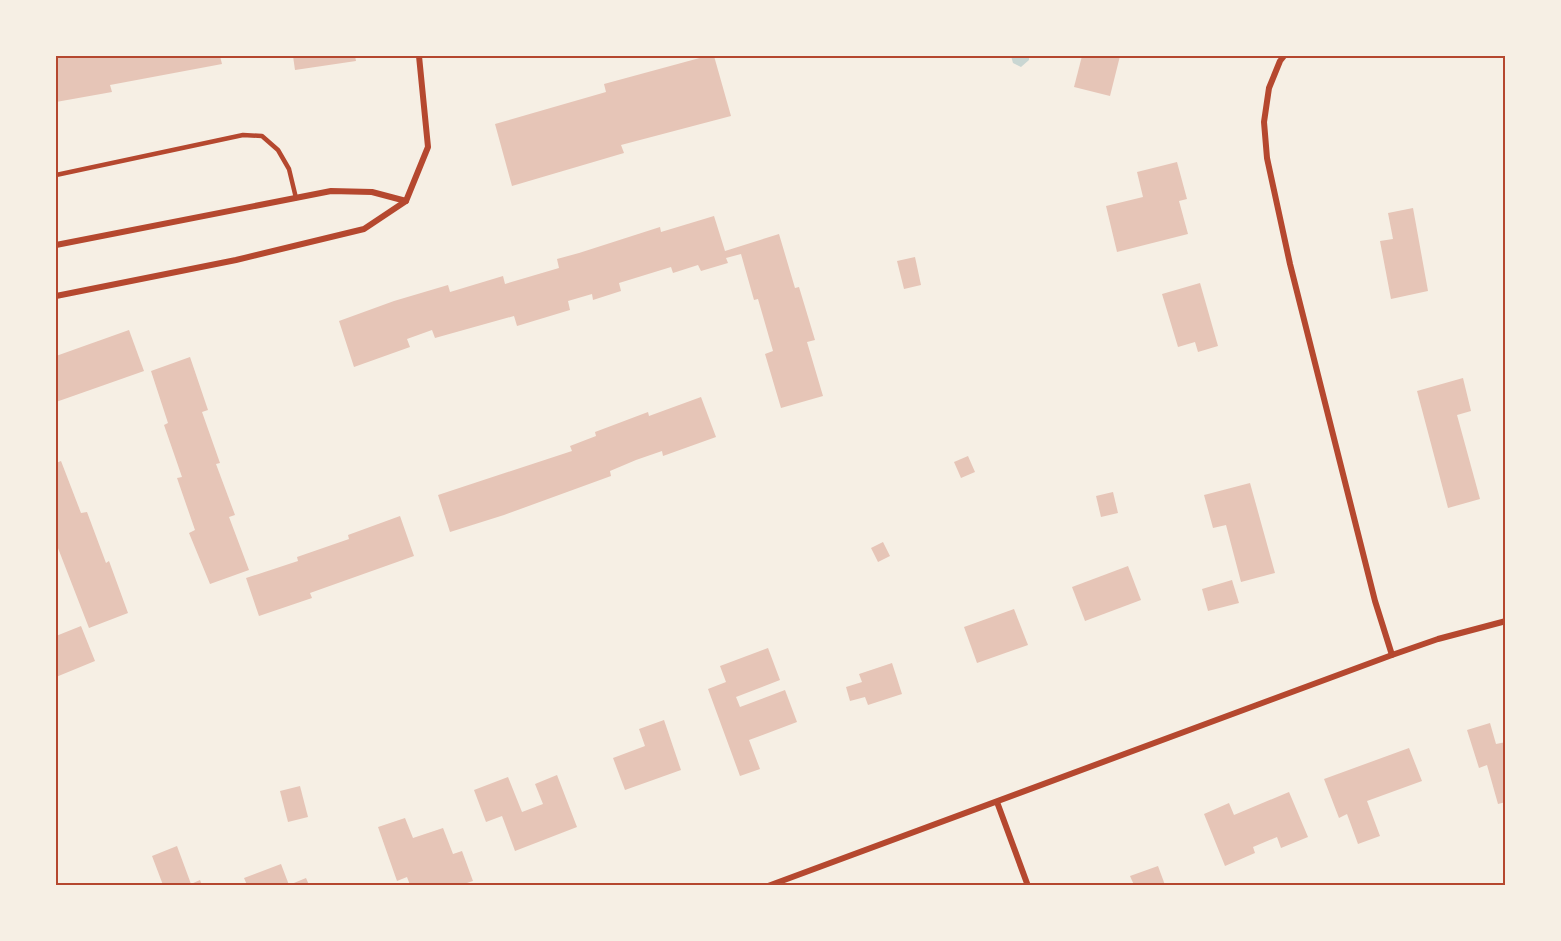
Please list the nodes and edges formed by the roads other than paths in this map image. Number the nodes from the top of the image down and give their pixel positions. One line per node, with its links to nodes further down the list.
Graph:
1 (419, 56): 5 (street)
2 (1284, 56): 9 (street)
3 (56, 175): 4 (lane)
4 (296, 198): 5 (street); 6 (street)
5 (406, 201): 7 (street)
6 (56, 245)
7 (56, 296)
8 (1506, 621): 9 (street)
9 (1392, 655): 10 (street)
10 (997, 802): 11 (street); 12 (street)
11 (768, 885)
12 (1028, 885)

